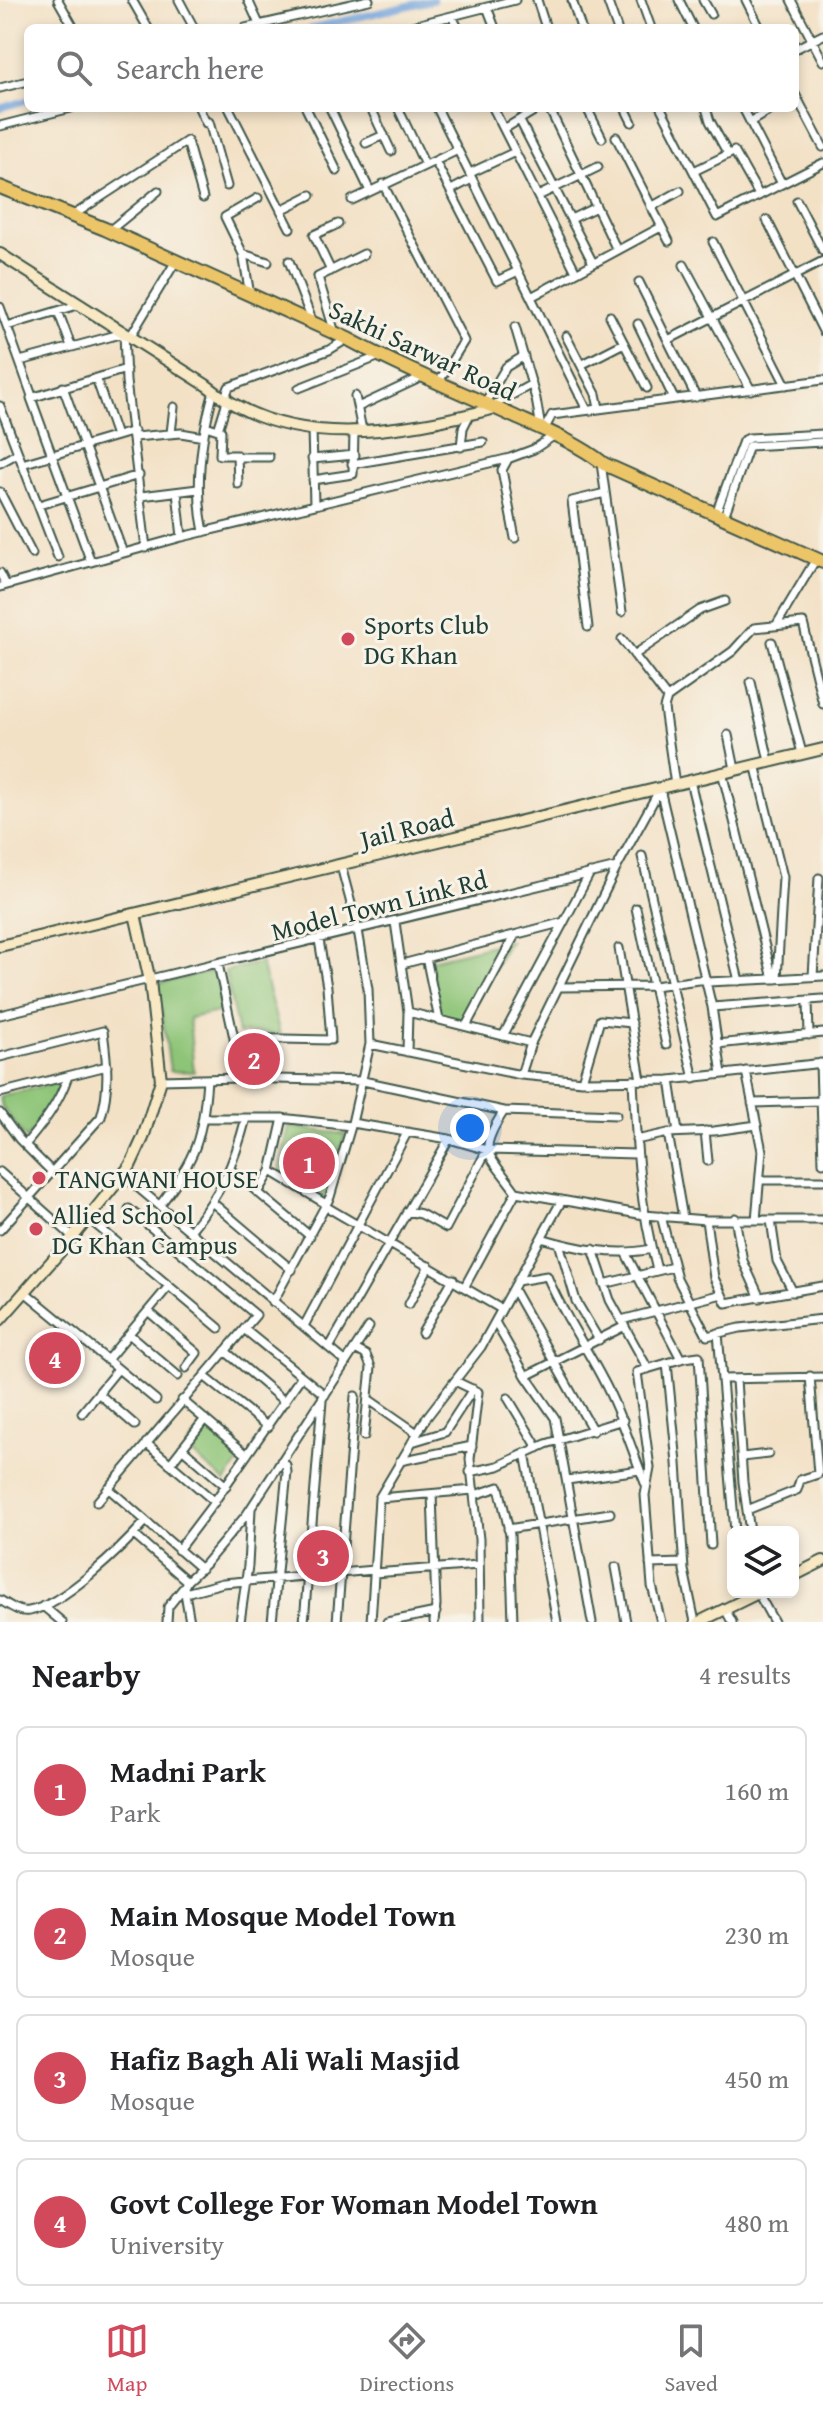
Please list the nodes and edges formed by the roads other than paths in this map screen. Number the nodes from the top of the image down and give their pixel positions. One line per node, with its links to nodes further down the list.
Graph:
1 (58, 0): 19 (street)
2 (132, 0): 20 (street)
3 (179, 0): 21 (street)
4 (248, 0): 22 (street)
5 (369, 0): 15 (street)
6 (515, 0): 16 (street)
7 (537, 0): 26 (street)
8 (572, 0): 27 (street)
9 (607, 0): 28 (street)
10 (641, 0): 29 (street)
11 (679, 0): 30 (street)
12 (703, 0): 17 (street)
13 (746, 0): 31 (street)
14 (791, 0): 33 (street)
15 (347, 3): 22 (street)
16 (487, 7): 18 (street); 25 (street)
17 (711, 14)
18 (452, 16): 23 (street); 24 (street)
19 (72, 24)
20 (146, 24)
21 (192, 24)
22 (259, 24)
23 (429, 24)
24 (456, 24)
25 (493, 24)
26 (545, 24)
27 (580, 24)
28 (616, 24)
29 (650, 24)
30 (691, 24)
31 (758, 24)
32 (823, 35): 33 (street)
33 (812, 40): 34 (street); 35 (street)
34 (799, 47)
35 (823, 61)
36 (24, 82): 37 (street)
37 (0, 88)
38 (799, 102): 65 (street)
39 (55, 112): 59 (street)
40 (201, 112): 80 (street)
41 (231, 112): 96 (street)
42 (308, 112): 74 (street)
43 (332, 112): 85 (street)
44 (373, 112): 61 (street)
45 (400, 112): 72 (street)
46 (439, 112): 66 (street)
47 (495, 112): 60 (street)
48 (533, 112): 56 (street)
49 (551, 112): 76 (street)
50 (589, 112): 63 (street)
51 (627, 112): 57 (street)
52 (663, 112): 75 (street)
53 (707, 112): 69 (street)
54 (745, 112): 58 (street)
55 (767, 112): 58 (street)
56 (520, 121): 60 (street); 82 (street)
57 (632, 122)
58 (750, 122): 79 (street)
59 (0, 126)
60 (504, 129): 68 (street)
61 (384, 135): 64 (street); 67 (street)
62 (616, 137): 95 (street)
63 (602, 138)
64 (366, 143)
65 (823, 147)
66 (458, 150): 70 (street); 77 (street)
67 (391, 151)
68 (515, 152): 77 (street); 89 (street)
69 (733, 152): 75 (street); 88 (street)
70 (435, 161): 72 (street); 83 (street)
71 (823, 163): 79 (street)
72 (425, 165): 78 (street)
73 (598, 167): 76 (street)
74 (337, 171)
75 (694, 171): 88 (street)
76 (581, 175): 82 (street); 94 (street)
77 (471, 176): 83 (street); 118 (street)
78 (383, 184): 85 (street); 149 (street)
79 (782, 184): 88 (street)
80 (227, 186)
81 (0, 187): 97 (highway, Sakhi Sarwar Road)
82 (555, 188): 89 (street); 98 (street)
83 (451, 190): 118 (street)
84 (158, 191): 103 (street)
85 (370, 191): 92 (street)
86 (680, 191): 95 (street)
87 (311, 195): 96 (street)
88 (759, 195)
89 (538, 196): 119 (street)
90 (203, 198): 97 (street)
91 (258, 198): 109 (street)
92 (352, 200)
93 (797, 201): 107 (street)
94 (596, 207): 98 (street); 106 (street)
95 (651, 207): 101 (street)
96 (281, 210): 102 (street)
97 (72, 216): 103 (highway, Sakhi Sarwar Road)
98 (571, 219): 115 (street)
99 (767, 220): 120 (street)
100 (338, 224): 117 (street)
101 (661, 227): 104 (street); 106 (street)
102 (290, 228)
103 (109, 231): 111 (highway, Sakhi Sarwar Road)
104 (669, 241)
105 (713, 242): 124 (street)
106 (617, 250): 115 (street)
107 (823, 251)
108 (0, 254): 125 (street)
109 (243, 254): 114 (street); 122 (street)
110 (364, 254): 117 (street)
111 (176, 261): 122 (highway, Sakhi Sarwar Road); 135 (street)
112 (289, 261): 130 (street)
113 (823, 261): 120 (street)
114 (268, 262)
115 (593, 263): 119 (street)
116 (684, 265): 129 (street)
117 (331, 271): 136 (street)
118 (518, 271): 123 (street)
119 (576, 272): 123 (street)
120 (795, 275): 124 (street); 134 (street)
121 (639, 282): 138 (street)
122 (250, 295): 130 (highway, Sakhi Sarwar Road)
123 (531, 297): 167 (street)
124 (742, 302): 129 (street); 151 (street)
125 (81, 304): 126 (street); 135 (street)
126 (58, 311): 132 (street); 140 (street)
127 (1, 312): 132 (street)
128 (610, 316): 139 (street)
129 (712, 317): 138 (street); 155 (street)
130 (314, 324): 136 (highway, Sakhi Sarwar Road)
131 (638, 324): 160 (street)
132 (7, 326): 143 (street)
133 (515, 327): 142 (street)
134 (823, 331)
135 (127, 335): 140 (street); 145 (street); 156 (street)
136 (342, 336): 141 (highway, Sakhi Sarwar Road); 161 (street)
137 (566, 336): 144 (street)
138 (668, 340): 159 (street)
139 (624, 343): 144 (street); 154 (street)
140 (71, 346): 143 (street)
141 (380, 356): 146 (highway, Sakhi Sarwar Road); 153 (street)
142 (524, 356): 150 (street); 163 (street)
143 (20, 361): 157 (street)
144 (581, 365): 166 (street)
145 (126, 369): 147 (street); 175 (street)
146 (424, 376): 149 (highway, Sakhi Sarwar Road); 165 (street)
147 (96, 378): 152 (street); 177 (street)
148 (823, 380): 151 (street)
149 (438, 383): 163 (highway, Sakhi Sarwar Road)
150 (532, 384): 163 (street); 173 (street)
151 (786, 385): 155 (street)
152 (63, 387): 157 (street); 182 (street)
153 (299, 388)
154 (647, 388)
155 (751, 390): 159 (street)
156 (214, 391): 161 (street); 169 (street)
157 (32, 396): 185 (street)
158 (355, 396): 165 (street)
159 (696, 397): 160 (street)
160 (674, 399): 166 (street)
161 (225, 400): 170 (street); 171 (street)
162 (0, 406): 184 (street)
163 (491, 406): 168 (street); 173 (highway, Sakhi Sarwar Road)
164 (174, 407): 174 (street)
165 (358, 407): 172 (street)
166 (599, 408): 167 (street)
167 (587, 410): 173 (street)
168 (470, 414): 172 (street); 183 (street)
169 (206, 426): 171 (street); 178 (street)
170 (312, 429): 172 (street); 189 (street)
171 (218, 430): 186 (street)
172 (358, 431): 191 (street)
173 (547, 431): 188 (highway, Sakhi Sarwar Road); 190 (street)
174 (171, 433): 175 (street); 178 (street)
175 (134, 434): 177 (street); 194 (street)
176 (823, 434): 179 (street)
177 (116, 436): 182 (street)
178 (204, 437): 198 (street)
179 (800, 439): 181 (street); 206 (street)
180 (483, 442): 183 (street)
181 (823, 442)
182 (84, 445): 185 (street); 197 (street)
183 (461, 447): 191 (street)
184 (18, 453): 192 (street); 193 (street)
185 (53, 455): 193 (street); 202 (street)
186 (238, 457): 187 (street); 196 (street)
187 (269, 457)
188 (596, 458): 201 (street); 206 (highway); 210 (highway, Sakhi Sarwar Road)
189 (312, 459): 191 (street); 195 (street)
190 (508, 459): 205 (street); 209 (street)
191 (354, 460): 195 (street)
192 (0, 463)
193 (22, 464): 204 (street)
194 (139, 475): 197 (street); 203 (street)
195 (313, 480): 205 (street)
196 (238, 484)
197 (99, 487): 202 (street); 212 (street)
198 (198, 489): 200 (street); 207 (street)
199 (0, 492): 213 (street)
200 (177, 492): 203 (street); 208 (street)
201 (605, 493): 220 (street); 222 (street)
202 (68, 496): 204 (street); 216 (street)
203 (141, 496): 211 (street)
204 (39, 505): 214 (street)
205 (314, 505): 207 (street)
206 (722, 509): 210 (highway)
207 (204, 532): 208 (street)
208 (182, 537): 211 (street)
209 (515, 538)
210 (778, 538): 215 (highway, Sakhi Sarwar Road)
211 (146, 548): 212 (street)
212 (123, 553): 216 (street)
213 (32, 554)
214 (58, 557)
215 (821, 559): 221 (street)
216 (91, 562): 218 (street)
217 (0, 573): 218 (street)
218 (3, 586)
219 (725, 601): 225 (street)
220 (622, 612)
221 (777, 624): 227 (street); 228 (street)
222 (588, 627)
223 (622, 639): 225 (street)
224 (772, 642): 231 (street)
225 (634, 655): 227 (street)
226 (751, 682): 232 (street)
227 (667, 698): 237 (street)
228 (823, 704)
229 (728, 735): 234 (street)
230 (823, 749): 231 (street, Jail Road)
231 (802, 753): 232 (street, Jail Road)
232 (769, 761): 233 (street, Jail Road)
233 (755, 764): 234 (street, Jail Road); 258 (street)
234 (735, 769): 235 (street, Jail Road)
235 (722, 772): 236 (street, Jail Road); 258 (street)
236 (690, 781): 237 (street, Jail Road); 261 (street)
237 (675, 785): 238 (street, Jail Road)
238 (660, 789): 240 (street, Jail Road); 241 (street); 260 (street)
239 (642, 856): 262 (street)
240 (341, 866): 245 (street, Jail Road); 248 (street)
241 (617, 867): 242 (street, Model Town Link Rd); 265 (street)
242 (590, 873): 246 (street, Model Town Link Rd); 247 (street)
243 (819, 878): 256 (street)
244 (636, 908): 264 (street)
245 (135, 914): 251 (street, Jail Road); 259 (street)
246 (395, 922): 248 (street, Model Town Link Rd); 255 (street)
247 (564, 922): 249 (street); 276 (street)
248 (358, 930): 250 (street, Model Town Link Rd); 279 (street)
249 (515, 935): 253 (street); 273 (street)
250 (319, 940): 254 (street, Model Town Link Rd); 277 (street)
251 (0, 946)
252 (619, 948): 263 (street)
253 (426, 957): 255 (street); 271 (street)
254 (218, 964): 259 (street, Model Town Link Rd); 277 (street)
255 (402, 964): 269 (street)
256 (813, 976): 257 (street); 258 (street)
257 (823, 976)
258 (775, 979): 261 (street)
259 (150, 981): 270 (street, Model Town Link Rd); 293 (street)
260 (706, 981): 261 (street); 262 (street); 268 (street)
261 (739, 981)
262 (672, 984): 264 (street); 292 (street)
263 (627, 986): 264 (street); 265 (street); 272 (street)
264 (654, 986): 281 (street)
265 (559, 987): 278 (street)
266 (823, 999): 267 (street)
267 (808, 1000): 268 (street); 275 (street)
268 (712, 1007): 280 (street)
269 (408, 1012): 271 (street); 282 (street)
270 (0, 1015)
271 (439, 1020): 273 (street)
272 (632, 1023): 294 (street); 297 (street)
273 (466, 1026): 276 (street)
274 (823, 1033): 275 (street)
275 (809, 1035): 280 (street)
276 (503, 1036): 278 (street)
277 (234, 1038): 290 (street)
278 (531, 1043): 288 (street)
279 (370, 1044): 282 (street); 296 (street)
280 (717, 1044): 287 (street)
281 (666, 1045)
282 (407, 1052): 288 (street)
283 (0, 1057): 285 (street)
284 (822, 1063): 286 (street); 299 (street)
285 (107, 1066): 289 (street); 324 (street)
286 (746, 1071): 287 (street); 300 (street)
287 (722, 1074): 292 (street)
288 (521, 1075): 297 (street)
289 (68, 1076): 298 (street); 316 (street)
290 (239, 1078): 291 (street); 296 (street)
291 (207, 1079): 293 (street); 304 (street)
292 (694, 1079): 295 (street)
293 (161, 1080): 325 (street)
294 (637, 1080): 295 (street); 297 (street); 315 (street)
295 (670, 1080): 310 (street)
296 (363, 1081): 301 (street); 307 (street)
297 (582, 1081)
298 (0, 1093)
299 (821, 1101): 300 (street); 313 (street)
300 (752, 1103): 308 (street)
301 (504, 1111): 303 (street); 317 (street)
302 (0, 1113): 316 (street)
303 (616, 1115)
304 (205, 1118): 305 (street); 333 (street)
305 (246, 1118): 306 (street); 321 (street)
306 (283, 1118): 307 (street); 322 (street)
307 (352, 1124): 311 (street); 334 (street)
308 (757, 1125): 309 (street); 326 (street)
309 (705, 1131): 310 (street); 319 (street)
310 (678, 1132): 312 (street)
311 (407, 1133): 314 (street); 346 (street)
312 (668, 1133): 315 (street); 340 (street)
313 (823, 1136): 320 (street)
314 (449, 1139): 317 (street); 336 (street)
315 (636, 1140): 318 (street)
316 (25, 1145): 324 (street)
317 (487, 1150): 318 (street); 328 (street); 336 (street)
318 (636, 1154): 337 (street)
319 (708, 1161)
320 (823, 1163)
321 (231, 1170): 329 (street); 332 (street)
322 (271, 1171): 329 (street); 334 (street)
323 (0, 1172): 330 (street)
324 (53, 1173): 330 (street)
325 (123, 1175): 333 (street); 339 (street)
326 (760, 1180): 327 (street); 343 (street)
327 (823, 1180)
328 (516, 1192): 331 (street); 366 (street)
329 (258, 1193): 349 (street)
330 (29, 1198): 347 (street); 350 (street)
331 (562, 1200): 337 (street); 351 (street)
332 (213, 1203): 348 (street); 359 (street)
333 (160, 1205): 348 (street)
334 (326, 1205): 346 (street); 349 (street)
335 (129, 1209): 385 (street)
336 (407, 1211): 352 (street)
337 (644, 1215): 338 (street); 355 (street)
338 (661, 1216): 340 (street); 358 (street)
339 (88, 1218): 350 (street); 365 (street)
340 (683, 1218): 342 (street)
341 (735, 1218): 342 (street); 343 (street); 371 (street)
342 (706, 1220): 370 (street)
343 (756, 1220): 344 (street)
344 (771, 1220): 345 (street); 369 (street)
345 (823, 1220)
346 (358, 1225): 352 (street); 382 (street)
347 (0, 1230)
348 (190, 1231): 372 (street)
349 (310, 1236): 359 (street)
350 (73, 1237): 368 (street)
351 (541, 1238): 353 (street); 364 (street)
352 (389, 1243): 357 (street); 391 (street)
353 (559, 1243): 354 (street); 389 (street)
354 (593, 1249): 356 (street); 363 (street)
355 (651, 1249): 356 (street); 360 (street)
356 (625, 1252): 361 (street)
357 (429, 1266): 362 (street); 374 (street)
358 (673, 1267): 360 (street); 373 (street)
359 (292, 1270): 372 (street)
360 (657, 1270): 361 (street)
361 (637, 1275): 363 (street); 377 (street)
362 (453, 1279): 366 (street); 386 (street)
363 (604, 1284): 381 (street)
364 (515, 1285): 375 (street); 390 (street); 397 (street)
365 (169, 1286): 376 (street); 384 (street)
366 (465, 1286): 375 (street)
367 (823, 1286): 369 (street)
368 (25, 1292): 379 (street); 395 (street)
369 (793, 1292): 371 (street)
370 (722, 1294): 371 (street); 373 (street)
371 (760, 1298)
372 (273, 1302): 382 (street)
373 (688, 1302): 377 (street); 387 (street)
374 (409, 1304)
375 (501, 1309): 380 (street)
376 (148, 1311): 388 (street); 399 (street)
377 (654, 1311): 381 (street); 394 (street)
378 (823, 1319): 387 (street)
379 (0, 1320)
380 (495, 1322): 404 (street); 410 (street)
381 (623, 1323): 389 (street); 401 (street)
382 (304, 1326): 391 (street)
383 (369, 1327): 392 (street)
384 (219, 1328)
385 (244, 1329): 393 (street); 406 (street)
386 (422, 1333)
387 (718, 1333): 408 (street)
388 (129, 1334): 395 (street); 402 (street)
389 (599, 1340): 390 (street)
390 (585, 1347): 397 (street); 422 (street)
391 (329, 1348): 396 (street)
392 (355, 1349): 396 (street); 416 (street)
393 (225, 1351): 403 (street); 419 (street)
394 (681, 1359): 398 (street); 462 (street)
395 (107, 1360): 400 (street)
396 (346, 1362): 414 (street)
397 (555, 1362): 404 (street); 425 (street)
398 (667, 1363): 401 (street); 465 (street)
399 (186, 1368)
400 (118, 1369): 412 (street); 417 (street)
401 (648, 1369): 444 (street)
402 (178, 1376)
403 (204, 1376): 418 (street); 424 (street)
404 (526, 1376): 428 (street)
405 (810, 1376): 407 (street); 409 (street); 453 (street)
406 (301, 1377): 414 (street); 419 (street)
407 (823, 1377)
408 (722, 1379): 409 (street); 458 (street)
409 (736, 1380): 437 (street)
410 (455, 1381): 411 (street); 426 (street)
411 (473, 1389): 429 (street); 431 (street)
412 (98, 1393): 420 (street); 423 (street)
413 (355, 1396): 471 (street)
414 (323, 1398): 438 (street); 474 (street)
415 (508, 1398): 433 (street)
416 (368, 1399): 426 (street); 427 (street)
417 (156, 1400)
418 (182, 1400): 421 (street); 430 (street)
419 (285, 1402): 424 (street)
420 (82, 1413)
421 (205, 1419): 432 (street); 436 (street)
422 (623, 1420): 425 (street); 441 (street)
423 (135, 1425)
424 (268, 1427): 436 (street)
425 (593, 1431): 428 (street)
426 (417, 1433): 429 (street)
427 (364, 1436)
428 (560, 1440): 433 (street); 443 (street)
429 (412, 1442): 439 (street)
430 (146, 1443): 440 (street); 446 (street)
431 (472, 1446): 439 (street); 442 (street)
432 (182, 1448): 440 (street); 445 (street)
433 (538, 1448): 434 (street)
434 (525, 1453): 442 (street); 457 (street)
435 (768, 1454): 437 (street)
436 (247, 1455): 445 (street)
437 (742, 1457): 453 (street)
438 (281, 1461): 452 (street); 475 (street)
439 (400, 1461): 449 (street)
440 (170, 1464): 451 (street)
441 (640, 1470): 443 (street); 444 (street)
442 (470, 1472): 447 (street)
443 (567, 1480): 455 (street)
444 (645, 1483): 466 (street)
445 (226, 1486): 451 (street)
446 (108, 1488): 450 (street); 456 (street)
447 (474, 1493): 448 (street); 460 (street); 467 (street)
448 (432, 1494): 449 (street); 470 (street)
449 (379, 1498): 472 (street)
450 (97, 1502)
451 (215, 1502): 463 (street)
452 (251, 1507): 469 (street); 476 (street)
453 (747, 1510): 459 (street)
454 (610, 1513): 455 (street)
455 (574, 1518): 457 (street); 497 (street)
456 (145, 1522): 461 (street); 463 (street)
457 (538, 1524): 460 (street); 496 (street)
458 (734, 1526)
459 (749, 1526)
460 (508, 1529): 495 (street)
461 (134, 1535): 477 (street); 481 (street)
462 (711, 1545)
463 (178, 1550): 469 (street)
464 (823, 1561): 473 (street)
465 (683, 1563): 466 (street); 500 (street)
466 (650, 1564): 499 (street)
467 (479, 1565): 470 (street); 494 (street)
468 (616, 1567): 498 (street)
469 (201, 1569): 477 (street)
470 (434, 1569): 472 (street); 483 (street)
471 (341, 1572): 472 (street); 474 (street); 490 (street)
472 (374, 1572): 491 (street)
473 (799, 1573)
474 (308, 1575): 475 (street); 489 (street)
475 (276, 1578): 476 (street); 488 (street)
476 (246, 1581): 477 (street); 487 (street)
477 (186, 1587): 485 (street); 486 (street)
478 (748, 1598): 482 (street)
479 (761, 1598): 502 (street)
480 (0, 1600): 481 (street)
481 (43, 1606): 484 (street)
482 (725, 1609): 500 (street); 501 (street)
483 (436, 1612): 492 (street); 493 (street)
484 (62, 1622)
485 (167, 1622)
486 (190, 1622)
487 (240, 1622)
488 (272, 1622)
489 (304, 1622)
490 (337, 1622)
491 (371, 1622)
492 (393, 1622)
493 (434, 1622)
494 (480, 1622)
495 (513, 1622)
496 (557, 1622)
497 (592, 1622)
498 (626, 1622)
499 (661, 1622)
500 (697, 1622)
501 (732, 1622)
502 (774, 1622)

